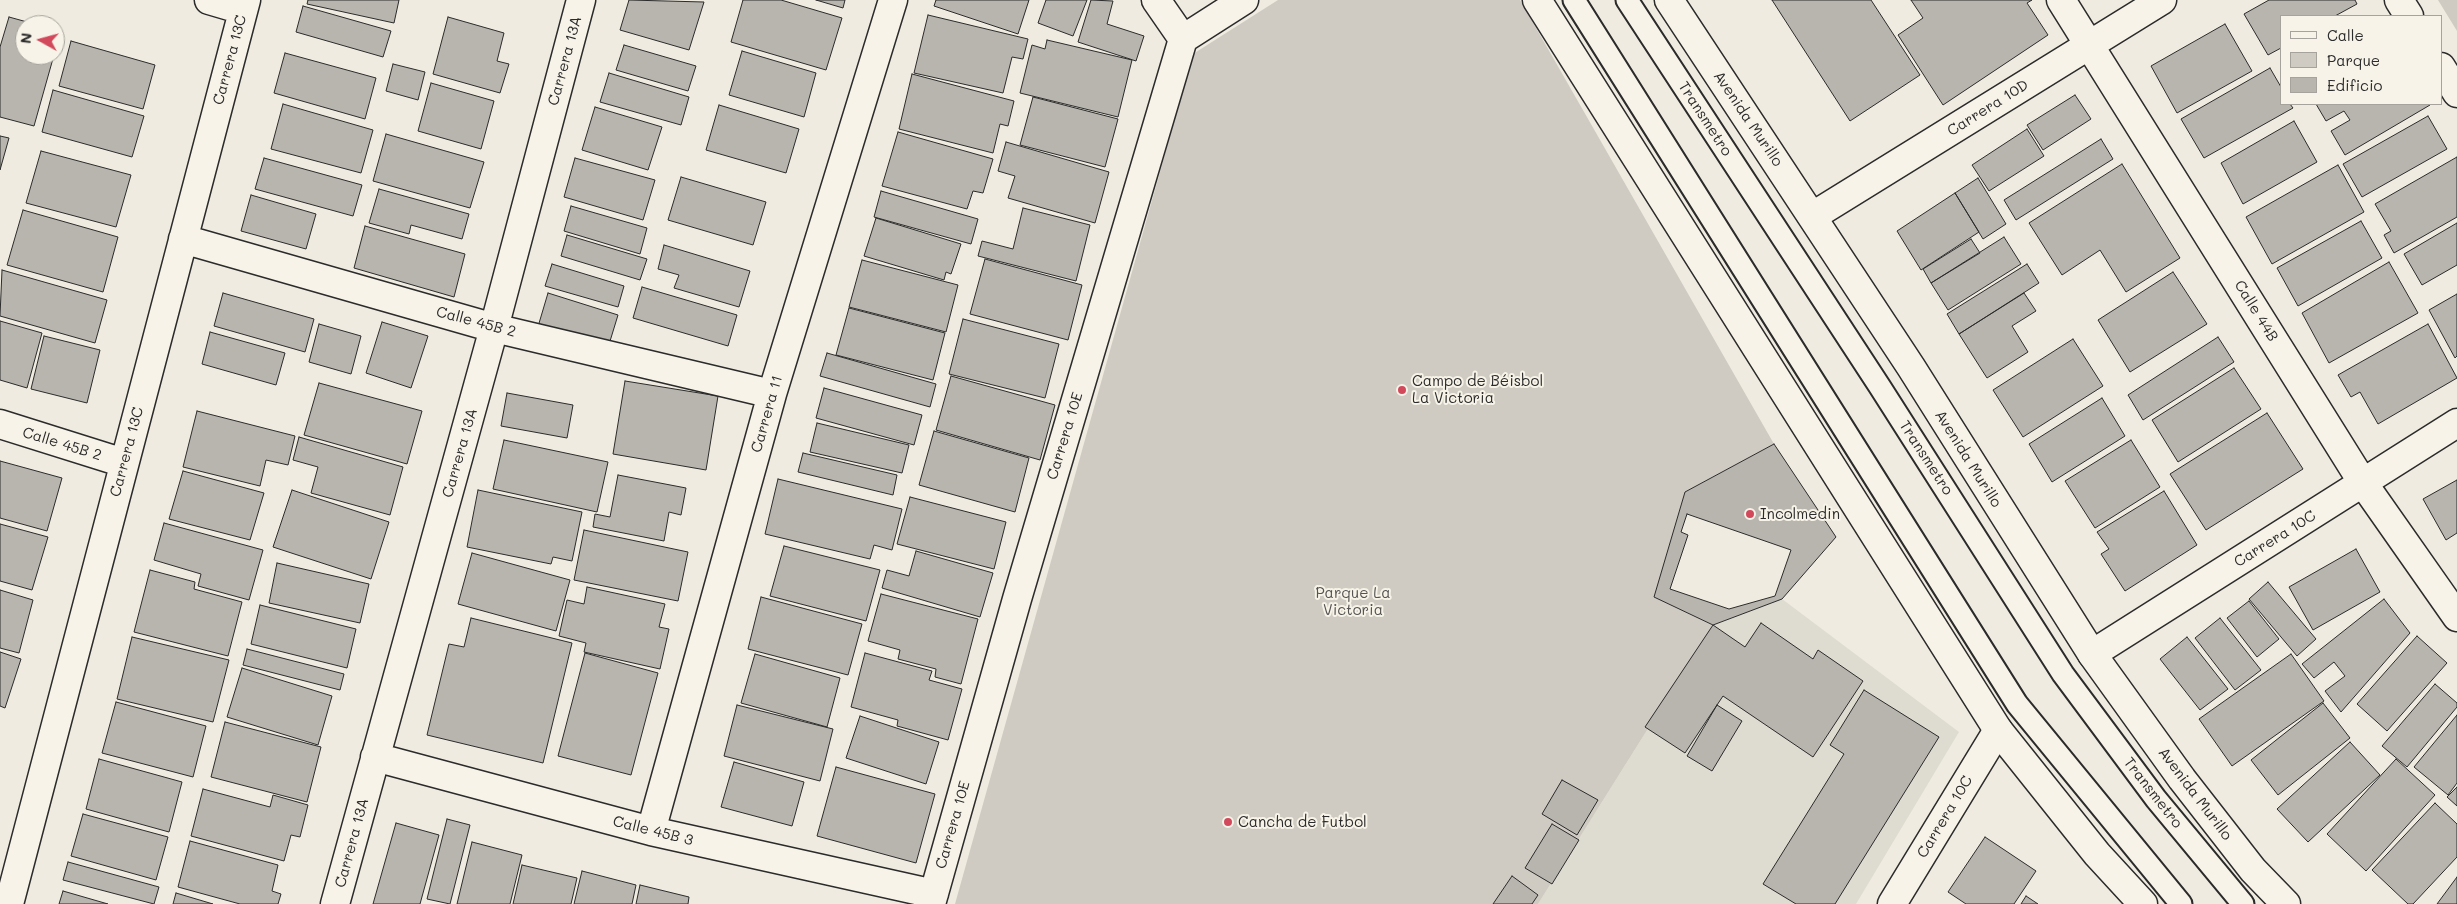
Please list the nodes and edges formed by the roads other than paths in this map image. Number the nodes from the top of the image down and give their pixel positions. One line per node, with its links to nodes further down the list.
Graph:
1 (209, 0): 13 (street)
2 (581, 0): 21 (street, Carrera 13A)
3 (893, 0): 22 (street, Carrera 11)
4 (1156, 0): 15 (street)
5 (1244, 0): 15 (street)
6 (1538, 0): 29 (street)
7 (1574, 0): 37 (lane)
8 (1627, 0): 38 (lane, Transmetro)
9 (1669, 0): 19 (street, Avenida Murillo)
10 (2062, 0): 16 (street, Calle 44B)
11 (2162, 0): 16 (street, Carrera 10D)
12 (2399, 0): 14 (street)
13 (244, 5): 20 (street, Carrera 13C)
14 (2408, 15)
15 (1183, 39): 33 (street, Carrera 10E)
16 (2090, 45): 19 (street, Carrera 10D); 26 (street, Calle 44B)
17 (2442, 69): 18 (street)
18 (2457, 93)
19 (1813, 216): 28 (street, Avenida Murillo)
20 (183, 239): 21 (street, Calle 45B 2); 25 (street, Carrera 13C)
21 (494, 328): 22 (street, Calle 45B 2); 30 (street, Carrera 13A)
22 (772, 394): 31 (street, Carrera 11)
23 (2457, 423): 26 (street, Carrera 10C)
24 (0, 424): 25 (street, Calle 45B 2)
25 (124, 463): 32 (street, Carrera 13C)
26 (2363, 483): 27 (street, Calle 44B); 28 (street, Carrera 10C)
27 (2457, 617)
28 (2092, 654): 39 (street, Avenida Murillo)
29 (1998, 730): 35 (street, Carrera 10C); 36 (street)
30 (375, 757): 31 (street, Calle 45B 3); 34 (street, Carrera 13A)
31 (651, 831): 33 (street, Calle 45B 3)
32 (8, 890)
33 (933, 899)
34 (335, 904)
35 (1892, 904)
36 (2143, 904)
37 (2181, 904)
38 (2243, 904)
39 (2286, 904)

